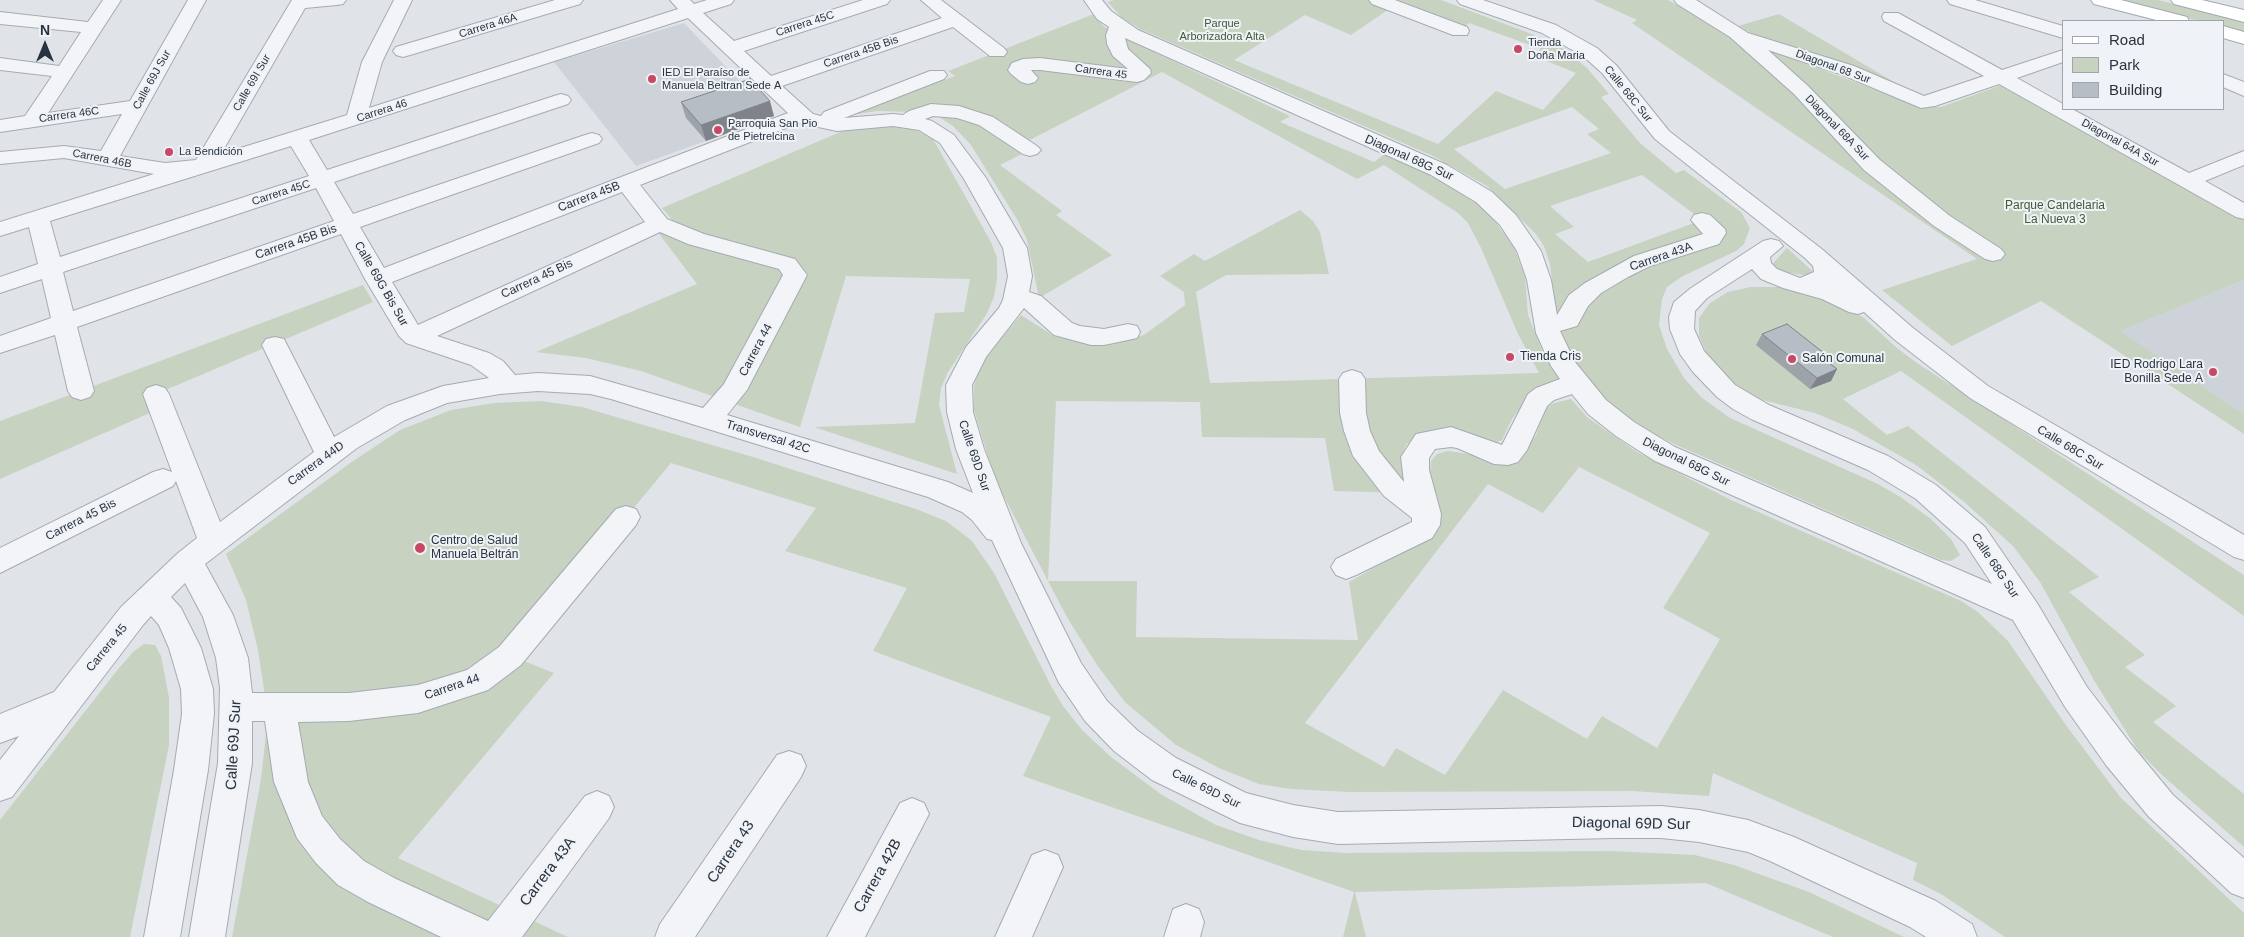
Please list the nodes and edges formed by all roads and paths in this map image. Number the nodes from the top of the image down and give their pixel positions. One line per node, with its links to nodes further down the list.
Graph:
1 (112, 0): 25 (street)
2 (197, 0): 46 (street, Calle 69J Sur)
3 (337, 0): 16 (street)
4 (403, 0): 47 (street)
5 (574, 0): 17 (street, Carrera 46A)
6 (725, 0): 18 (street, Carrera 46)
7 (881, 0): 31 (street, Carrera 45C)
8 (930, 0): 22 (street)
9 (1094, 0): 24 (street, Diagonal 68G Sur)
10 (1378, 0): 26 (street)
11 (1466, 0): 62 (street, Calle 68C Sur)
12 (1683, 0): 29 (street, Diagonal 68A Sur)
13 (1956, 0): 27 (street)
14 (2100, 0): 23 (main road)
15 (2180, 0): 19 (main road)
16 (300, 2): 58 (street, Calle 69I Sur)
17 (536, 5): 32 (street, Carrera 46A)
18 (684, 6): 31 (street); 47 (street, Carrera 46)
19 (2244, 16)
20 (1892, 17): 39 (street, Diagonal 64A Sur)
21 (0, 18): 25 (street)
22 (956, 20): 33 (street); 43 (street, Carrera 45B Bis)
23 (2176, 20)
24 (1119, 27): 38 (street, Carrera 45); 80 (street, Diagonal 68G Sur)
25 (93, 28): 36 (street)
26 (1460, 31)
27 (2062, 32)
28 (2224, 32): 30 (main road)
29 (1737, 34): 39 (street, Diagonal 68 Sur); 71 (street, Diagonal 68A Sur)
30 (2244, 38)
31 (730, 49): 43 (street)
32 (403, 52)
33 (997, 52)
34 (2062, 56): 39 (street)
35 (0, 64): 36 (street)
36 (63, 72): 49 (street)
37 (937, 75): 48 (street, Carrera 45B)
38 (1028, 78)
39 (2001, 78): 60 (street, Diagonal 64A Sur)
40 (2224, 78): 42 (street)
41 (2224, 79): 44 (street)
42 (2244, 82)
43 (767, 84): 48 (street)
44 (2244, 90)
45 (561, 100): 59 (street, Carrera 45C)
46 (137, 106): 49 (street, Carrera 46C); 57 (street, Calle 69J Sur)
47 (356, 119): 52 (street, Carrera 46)
48 (808, 119): 50 (street, Calle 69D Sur); 61 (street, Carrera 45B)
49 (33, 120): 51 (street, Carrera 46C)
50 (909, 121): 54 (street); 78 (street, Calle 69D Sur)
51 (0, 126)
52 (298, 137): 58 (street, Carrera 46); 59 (street, Calle 69G Bis Sur)
53 (592, 140): 68 (street, Carrera 45B Bis)
54 (1030, 150)
55 (2244, 157): 60 (street)
56 (0, 158): 57 (street, Carrera 46B)
57 (107, 159): 58 (street, Carrera 46B)
58 (203, 166): 65 (street, Carrera 46)
59 (321, 179): 68 (street, Calle 69G Bis Sur); 73 (street, Carrera 45C)
60 (2187, 180): 63 (street, Diagonal 64A Sur)
61 (626, 182): 67 (street); 74 (street, Carrera 45B)
62 (1746, 204): 70 (street, Calle 68C Sur); 72 (street, Calle 68C Sur)
63 (2244, 212)
64 (0, 217): 65 (street, Carrera 46)
65 (38, 217): 69 (street, Carrera 46); 73 (street)
66 (1702, 220): 80 (street, Carrera 43A)
67 (659, 224): 83 (street, Carrera 45 Bis); 91 (street, Carrera 44)
68 (347, 225): 74 (street, Calle 69G Bis Sur); 79 (street, Carrera 45B Bis)
69 (0, 230)
70 (1761, 252): 72 (street); 75 (street); 77 (street)
71 (1993, 254)
72 (1817, 258): 75 (street); 82 (street, Calle 68C Sur)
73 (51, 268): 76 (street, Carrera 45C); 79 (street)
74 (377, 279): 83 (street, Calle 69G Bis Sur)
75 (1797, 284): 77 (street); 82 (street, Calle 68C Sur)
76 (0, 285)
77 (1709, 287): 103 (street, Calle 68G Sur)
78 (1016, 296): 81 (street); 97 (street, Calle 69D Sur)
79 (64, 322): 84 (street, Carrera 45B Bis); 89 (street)
80 (1547, 327): 87 (street, Diagonal 68G Sur)
81 (1128, 332)
82 (1904, 334): 98 (street, Calle 68C Sur)
83 (415, 336): 88 (street, Calle 69G Bis Sur)
84 (0, 345)
85 (276, 345): 92 (street)
86 (1352, 379): 94 (street)
87 (1576, 383): 94 (street); 103 (street, Diagonal 68G Sur)
88 (508, 384): 91 (street, Transversal 42C); 92 (street, Carrera 44D)
89 (81, 391)
90 (156, 394): 96 (street)
91 (708, 419): 97 (street, Transversal 42C)
92 (329, 454): 96 (street, Carrera 44D)
93 (163, 479): 99 (street, Carrera 45 Bis)
94 (1427, 514): 101 (street)
95 (626, 517): 106 (street, Carrera 44)
96 (213, 541): 100 (street, Carrera 44D)
97 (1007, 543): 112 (street, Calle 69D Sur)
98 (2244, 549)
99 (0, 561)
100 (188, 561): 102 (street, Carrera 44D); 105 (street, Calle 69J Sur)
101 (1346, 567)
102 (152, 595): 104 (street, Carrera 45); 115 (street)
103 (2026, 612): 114 (street, Calle 68G Sur)
104 (65, 702): 107 (street); 109 (street, Carrera 45)
105 (237, 706): 106 (street, Carrera 44); 116 (street, Calle 69J Sur)
106 (279, 708): 117 (street)
107 (0, 730)
108 (789, 766): 119 (street, Carrera 43)
109 (0, 786)
110 (597, 807): 118 (street, Carrera 43A)
111 (912, 814): 120 (street, Carrera 42B)
112 (1338, 828): 122 (street, Diagonal 69D Sur)
113 (1045, 867): 121 (street)
114 (2244, 881)
115 (162, 937)
116 (208, 937)
117 (481, 937)
118 (499, 937)
119 (673, 937)
120 (844, 937)
121 (1013, 937)
122 (1959, 937)

